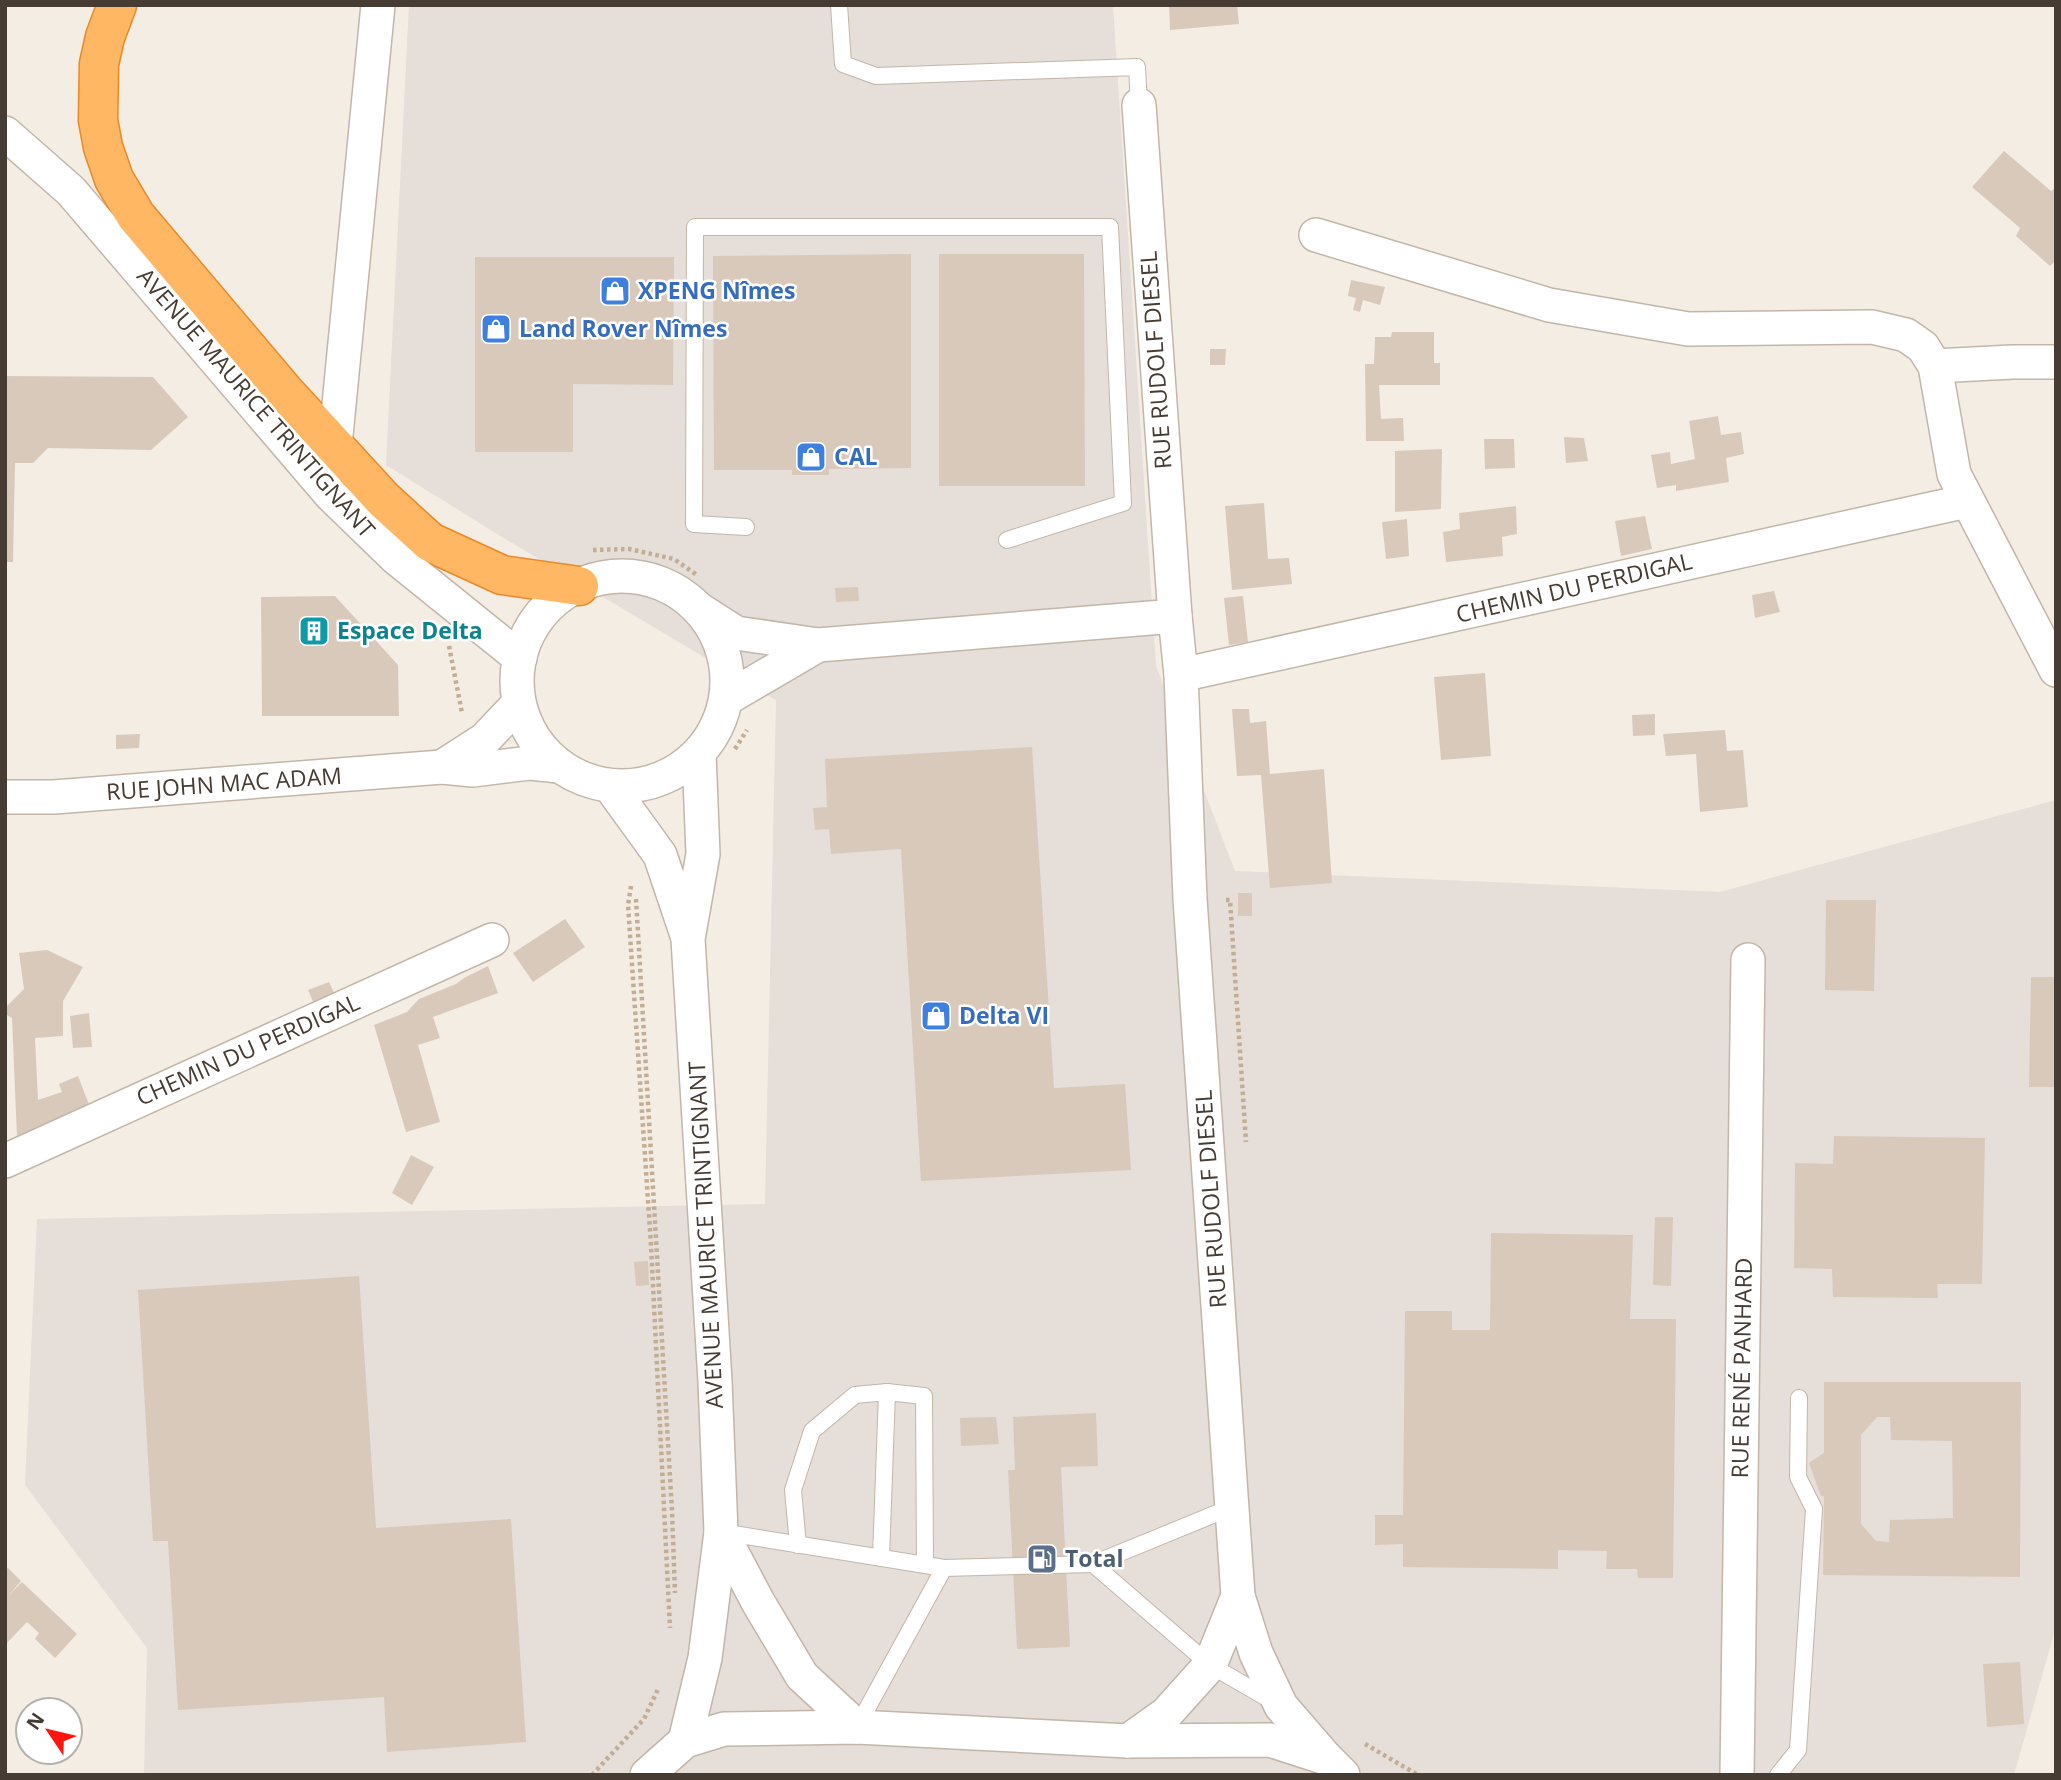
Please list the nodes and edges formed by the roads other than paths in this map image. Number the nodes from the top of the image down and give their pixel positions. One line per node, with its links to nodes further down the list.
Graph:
1 (117, 5): 9 (highway)
2 (378, 5): 9 (street)
3 (839, 5): 4 (lane)
4 (1139, 105): 17 (street, RUE RUDOLF DIESEL)
5 (5, 134): 10 (street, AVENUE MAURICE TRINTIGNANT)
6 (1316, 234): 8 (street)
7 (2056, 362): 8 (street)
8 (1935, 366): 11 (street)
9 (335, 447): 10 (street); 14 (highway)
10 (331, 495): 14 (street, AVENUE MAURICE TRINTIGNANT)
11 (1967, 500): 20 (street); 21 (street, CHEMIN DU PERDIGAL)
12 (746, 527): 13 (lane)
13 (1007, 540)
14 (419, 555): 15 (highway); 19 (street, AVENUE MAURICE TRINTIGNANT)
15 (579, 568): 16 (street); 19 (street)
16 (701, 594): 18 (street); 22 (street)
17 (1175, 616): 18 (street); 21 (street, RUE RUDOLF DIESEL)
18 (818, 645): 22 (street)
19 (520, 658): 23 (street)
20 (2056, 670)
21 (1181, 675): 35 (street, RUE RUDOLF DIESEL)
22 (726, 699): 24 (street)
23 (519, 702): 25 (street); 26 (street, RUE JOHN MAC ADAM)
24 (699, 753): 27 (street); 29 (street, AVENUE MAURICE TRINTIGNANT)
25 (559, 766): 26 (street, RUE JOHN MAC ADAM); 27 (street)
26 (442, 767): 28 (street, RUE JOHN MAC ADAM)
27 (610, 786): 29 (street, AVENUE MAURICE TRINTIGNANT)
28 (5, 797)
29 (688, 939): 36 (street, AVENUE MAURICE TRINTIGNANT)
30 (492, 940): 32 (street, CHEMIN DU PERDIGAL)
31 (1748, 960): 50 (street, RUE RENÉ PANHARD)
32 (5, 1161)
33 (887, 1392): 37 (lane); 38 (lane); 39 (lane)
34 (1799, 1398): 51 (lane)
35 (1232, 1507): 40 (lane); 42 (street, RUE RUDOLF DIESEL)
36 (722, 1532): 37 (lane); 45 (street, AVENUE MAURICE TRINTIGNANT); 46 (street, AVENUE MAURICE TRINTIGNANT)
37 (798, 1545): 38 (lane)
38 (881, 1558): 39 (lane)
39 (925, 1564): 41 (lane)
40 (1093, 1564): 41 (lane); 43 (lane)
41 (944, 1568): 45 (lane)
42 (1238, 1595): 43 (street); 44 (street, RUE RUDOLF DIESEL)
43 (1210, 1665): 44 (lane); 47 (street)
44 (1281, 1706): 48 (street, RUE RUDOLF DIESEL)
45 (857, 1727): 46 (street); 47 (street)
46 (685, 1741): 49 (street)
47 (1128, 1741): 48 (street)
48 (1335, 1766)
49 (647, 1775)
50 (1737, 1775)
51 (1778, 1775)

